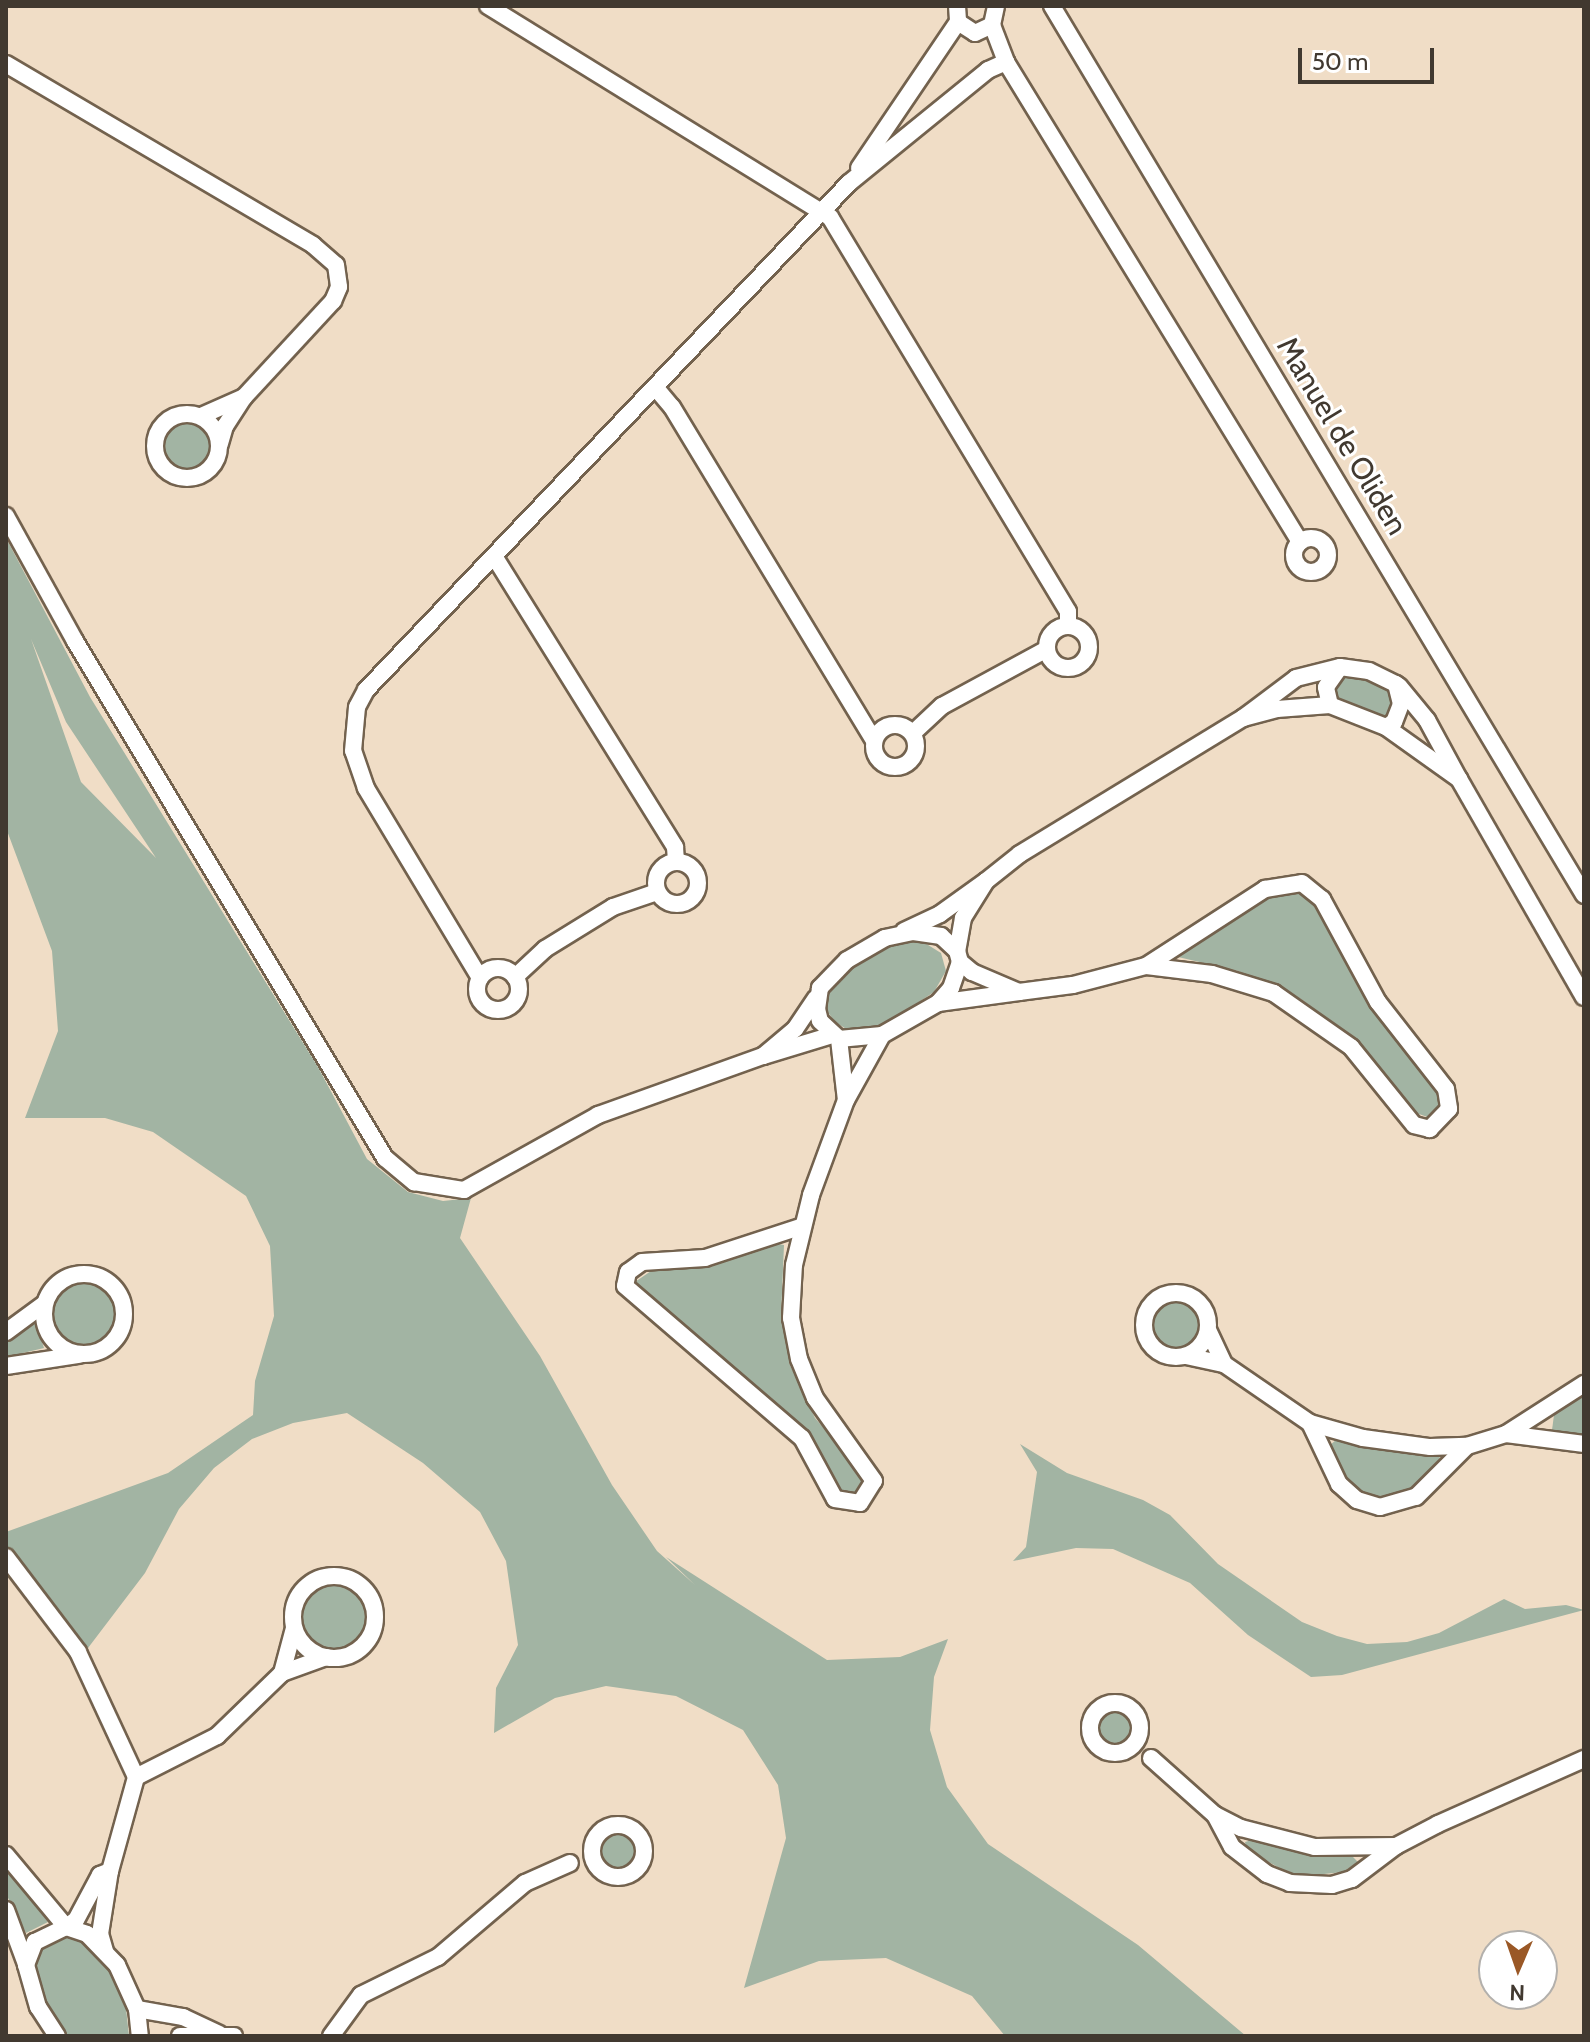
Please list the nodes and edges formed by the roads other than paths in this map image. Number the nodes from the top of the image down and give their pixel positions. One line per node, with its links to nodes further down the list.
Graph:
1 (488, 6): 9 (street)
2 (996, 6): 5 (street)
3 (1052, 6): 30 (street, Manuel de Oliden)
4 (956, 10): 5 (street); 8 (street)
5 (992, 25): 6 (street)
6 (1006, 62): 8 (street); 15 (street)
7 (6, 64): 11 (street)
8 (849, 183): 9 (street)
9 (822, 211): 10 (street); 17 (street)
10 (655, 387): 16 (street); 25 (street)
11 (244, 397): 12 (street); 13 (street)
12 (201, 416): 13 (street); 13 (street)
13 (220, 445)
14 (6, 516): 42 (street)
15 (1300, 542)
16 (494, 556): 27 (street); 35 (street)
17 (1068, 626): 18 (street); 18 (street)
18 (1047, 649): 24 (street)
19 (1340, 667): 20 (street); 21 (street); 22 (street)
20 (1396, 684): 23 (street); 26 (street)
21 (1330, 705): 22 (street); 23 (street)
22 (1243, 718): 28 (street)
23 (1386, 727): 26 (street)
24 (913, 733): 25 (street); 25 (street)
25 (874, 741)
26 (1459, 779): 37 (street)
27 (676, 862): 29 (street); 29 (street)
28 (986, 881): 31 (street); 32 (street)
29 (657, 892): 34 (street)
30 (1584, 895)
31 (896, 934): 32 (street); 38 (street)
32 (958, 956): 36 (street); 39 (street)
33 (1146, 966): 33 (street); 36 (street)
34 (515, 977): 35 (street); 35 (street)
35 (480, 978)
36 (1019, 992): 39 (street)
37 (1584, 997)
38 (816, 998): 41 (street); 42 (street)
39 (938, 1003): 40 (street)
40 (882, 1035): 41 (street); 43 (street)
41 (836, 1037): 42 (street); 43 (street)
42 (763, 1056)
43 (846, 1100): 44 (street)
44 (803, 1226): 44 (street)
45 (44, 1304): 47 (street); 48 (street); 48 (street)
46 (1208, 1330): 49 (street); 49 (street); 50 (street)
47 (6, 1332)
48 (86, 1354): 51 (street)
49 (1186, 1356): 50 (street)
50 (1224, 1364): 53 (street)
51 (6, 1366)
52 (1584, 1384): 54 (street)
53 (1310, 1423): 56 (street); 56 (street)
54 (1506, 1434): 55 (street); 56 (street)
55 (1584, 1444)
56 (1467, 1446)
57 (6, 1557): 65 (street)
58 (294, 1628): 59 (street); 59 (street); 60 (street)
59 (326, 1657): 60 (street)
60 (282, 1673): 65 (street)
61 (1140, 1731): 62 (street); 62 (street); 63 (street)
62 (1123, 1752): 63 (street)
63 (1151, 1758): 66 (street)
64 (1584, 1759): 68 (street)
65 (136, 1777): 72 (street)
66 (1215, 1815): 68 (street); 68 (street)
67 (593, 1843): 70 (street); 71 (street); 71 (street)
68 (1396, 1846)
69 (6, 1855): 74 (street)
70 (570, 1863): 71 (street); 82 (street)
71 (599, 1870)
72 (110, 1871): 74 (street); 75 (street)
73 (6, 1910): 76 (street)
74 (66, 1927): 75 (street); 76 (street)
75 (105, 1951): 77 (street)
76 (26, 1965): 79 (street)
77 (137, 2009): 78 (street); 80 (street)
78 (227, 2035): 81 (street)
79 (57, 2036)
80 (140, 2036)
81 (180, 2036)
82 (331, 2036)

